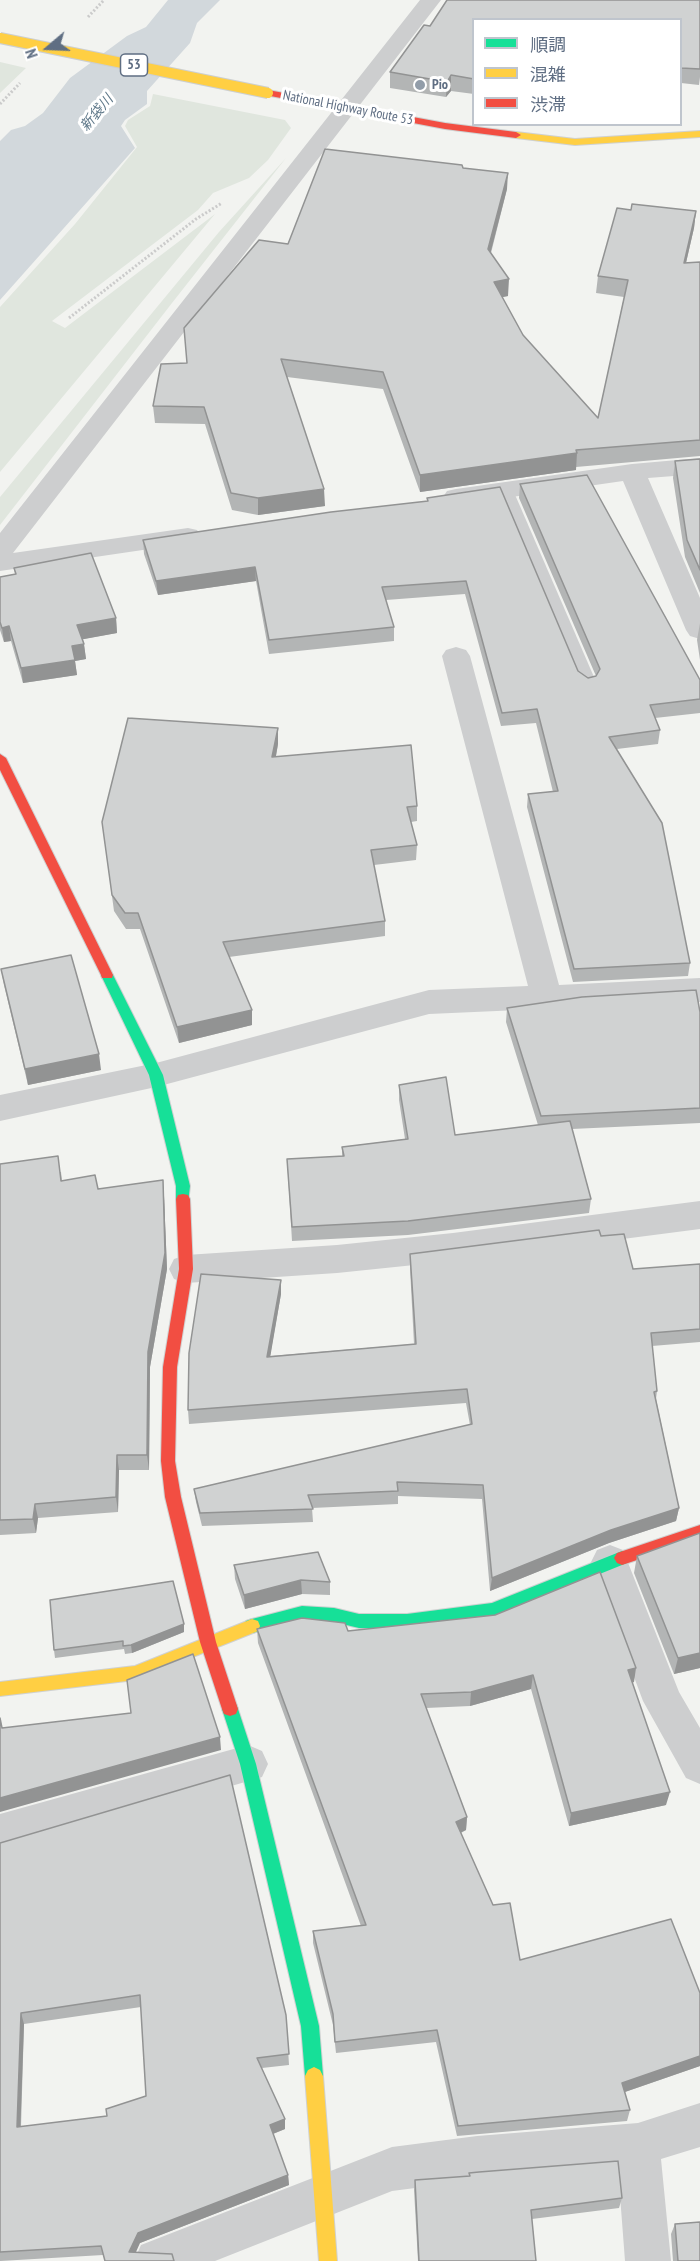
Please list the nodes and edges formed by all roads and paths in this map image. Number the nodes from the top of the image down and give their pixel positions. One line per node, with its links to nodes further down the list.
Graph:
1 (431, 0): 3 (street)
2 (0, 38): 3 (main road, National Highway Route 53 / 53, bridge)
3 (345, 109): 4 (main road, National Highway Route 53 / 53); 12 (street)
4 (700, 134)
5 (224, 202): 6 (path)
6 (69, 318)
7 (700, 466): 8 (street)
8 (632, 472): 9 (street); 14 (street)
9 (505, 490): 10 (street); 16 (lane)
10 (437, 500)
11 (208, 533): 13 (street)
12 (0, 551)
13 (0, 563)
14 (700, 630)
15 (456, 656): 19 (street)
16 (588, 684)
17 (0, 758): 20 (main road)
18 (700, 990): 19 (street)
19 (547, 997): 20 (street)
20 (156, 1075): 21 (street); 23 (main road)
21 (0, 1108)
22 (700, 1215): 23 (street)
23 (186, 1269): 26 (main road)
24 (700, 1532): 25 (main road)
25 (610, 1562): 26 (main road); 29 (street)
26 (208, 1642): 27 (main road); 28 (main road)
27 (0, 1689)
28 (248, 1764): 30 (street); 33 (main road)
29 (700, 1765)
30 (0, 1834)
31 (700, 2125): 32 (street)
32 (638, 2145): 33 (street); 36 (street)
33 (324, 2194): 34 (street); 35 (main road)
34 (157, 2261)
35 (328, 2261)
36 (648, 2261)

